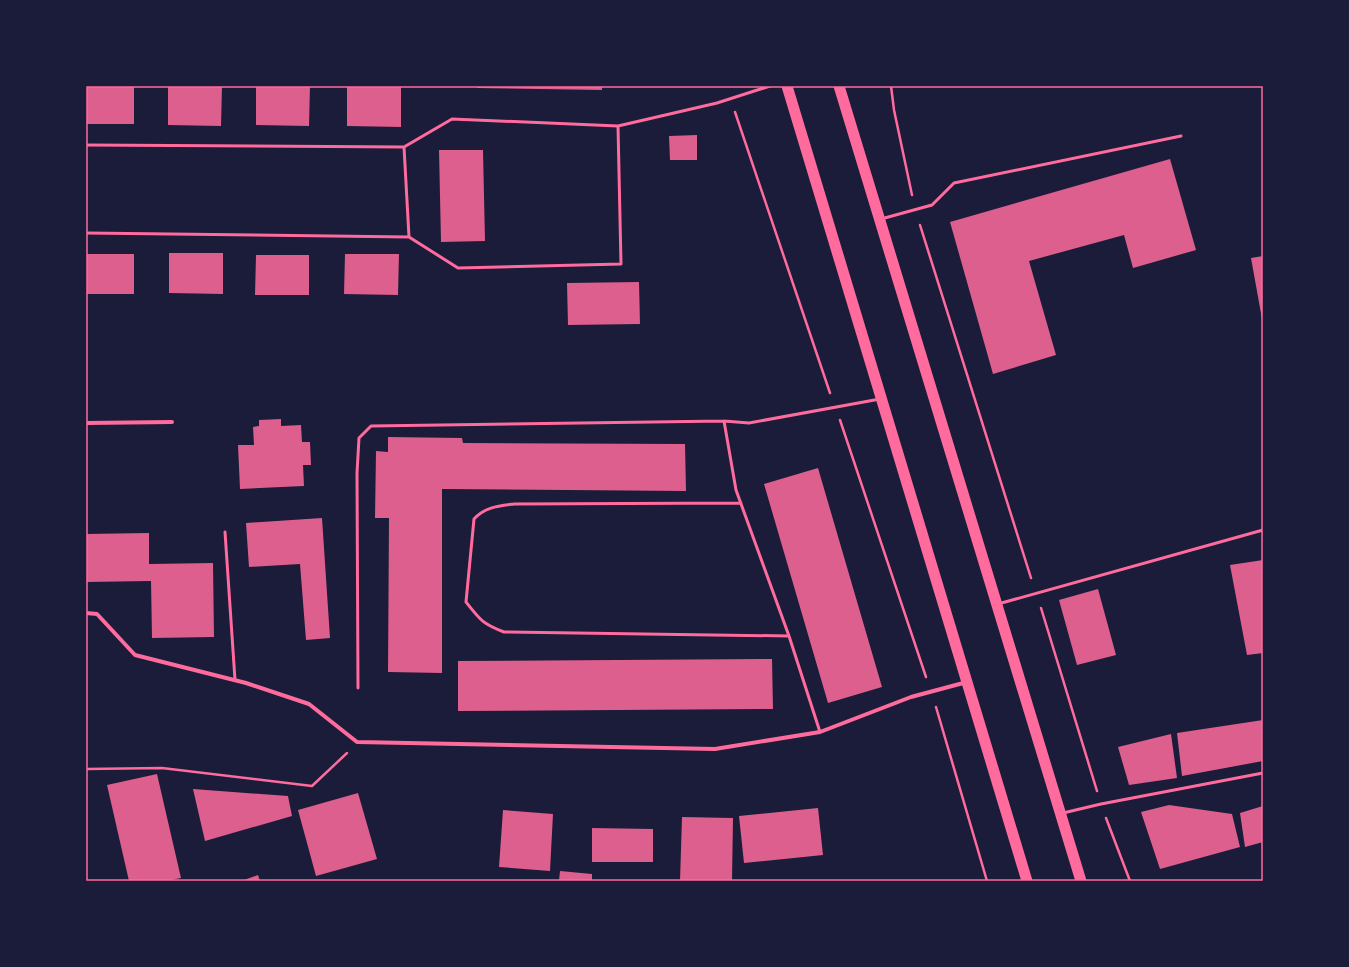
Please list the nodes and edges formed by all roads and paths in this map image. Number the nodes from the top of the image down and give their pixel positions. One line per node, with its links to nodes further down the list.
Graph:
1 (770, 86): 5 (lane)
2 (787, 86): 14 (highway)
3 (839, 86): 11 (highway)
4 (891, 86): 10 (path)
5 (731, 100): 6 (lane); 15 (path)
6 (618, 126): 9 (lane); 13 (lane)
7 (1181, 136): 10 (lane)
8 (86, 145): 9 (lane)
9 (404, 147): 13 (lane)
10 (915, 210): 11 (lane); 22 (path)
11 (880, 220): 23 (highway)
12 (86, 233): 13 (lane)
13 (409, 237)
14 (882, 398): 15 (lane); 27 (highway)
15 (835, 407): 16 (lane); 29 (path)
16 (724, 421): 19 (lane); 28 (lane)
17 (172, 422): 18 (street)
18 (86, 423)
19 (741, 504): 25 (lane); 25 (lane)
20 (1263, 530): 22 (lane)
21 (225, 532): 26 (lane)
22 (1036, 593): 23 (lane); 34 (path)
23 (997, 604): 35 (highway)
24 (86, 613): 26 (street)
25 (789, 636): 30 (lane)
26 (235, 680): 31 (street)
27 (967, 682): 29 (street); 37 (highway)
28 (358, 688)
29 (931, 692): 30 (street); 36 (path)
30 (820, 732): 31 (street)
31 (357, 742): 32 (path)
32 (86, 770)
33 (1263, 773): 34 (lane)
34 (1101, 804): 35 (lane); 39 (path)
35 (1061, 814): 38 (highway)
36 (986, 881)
37 (1027, 881)
38 (1081, 881)
39 (1130, 881)

